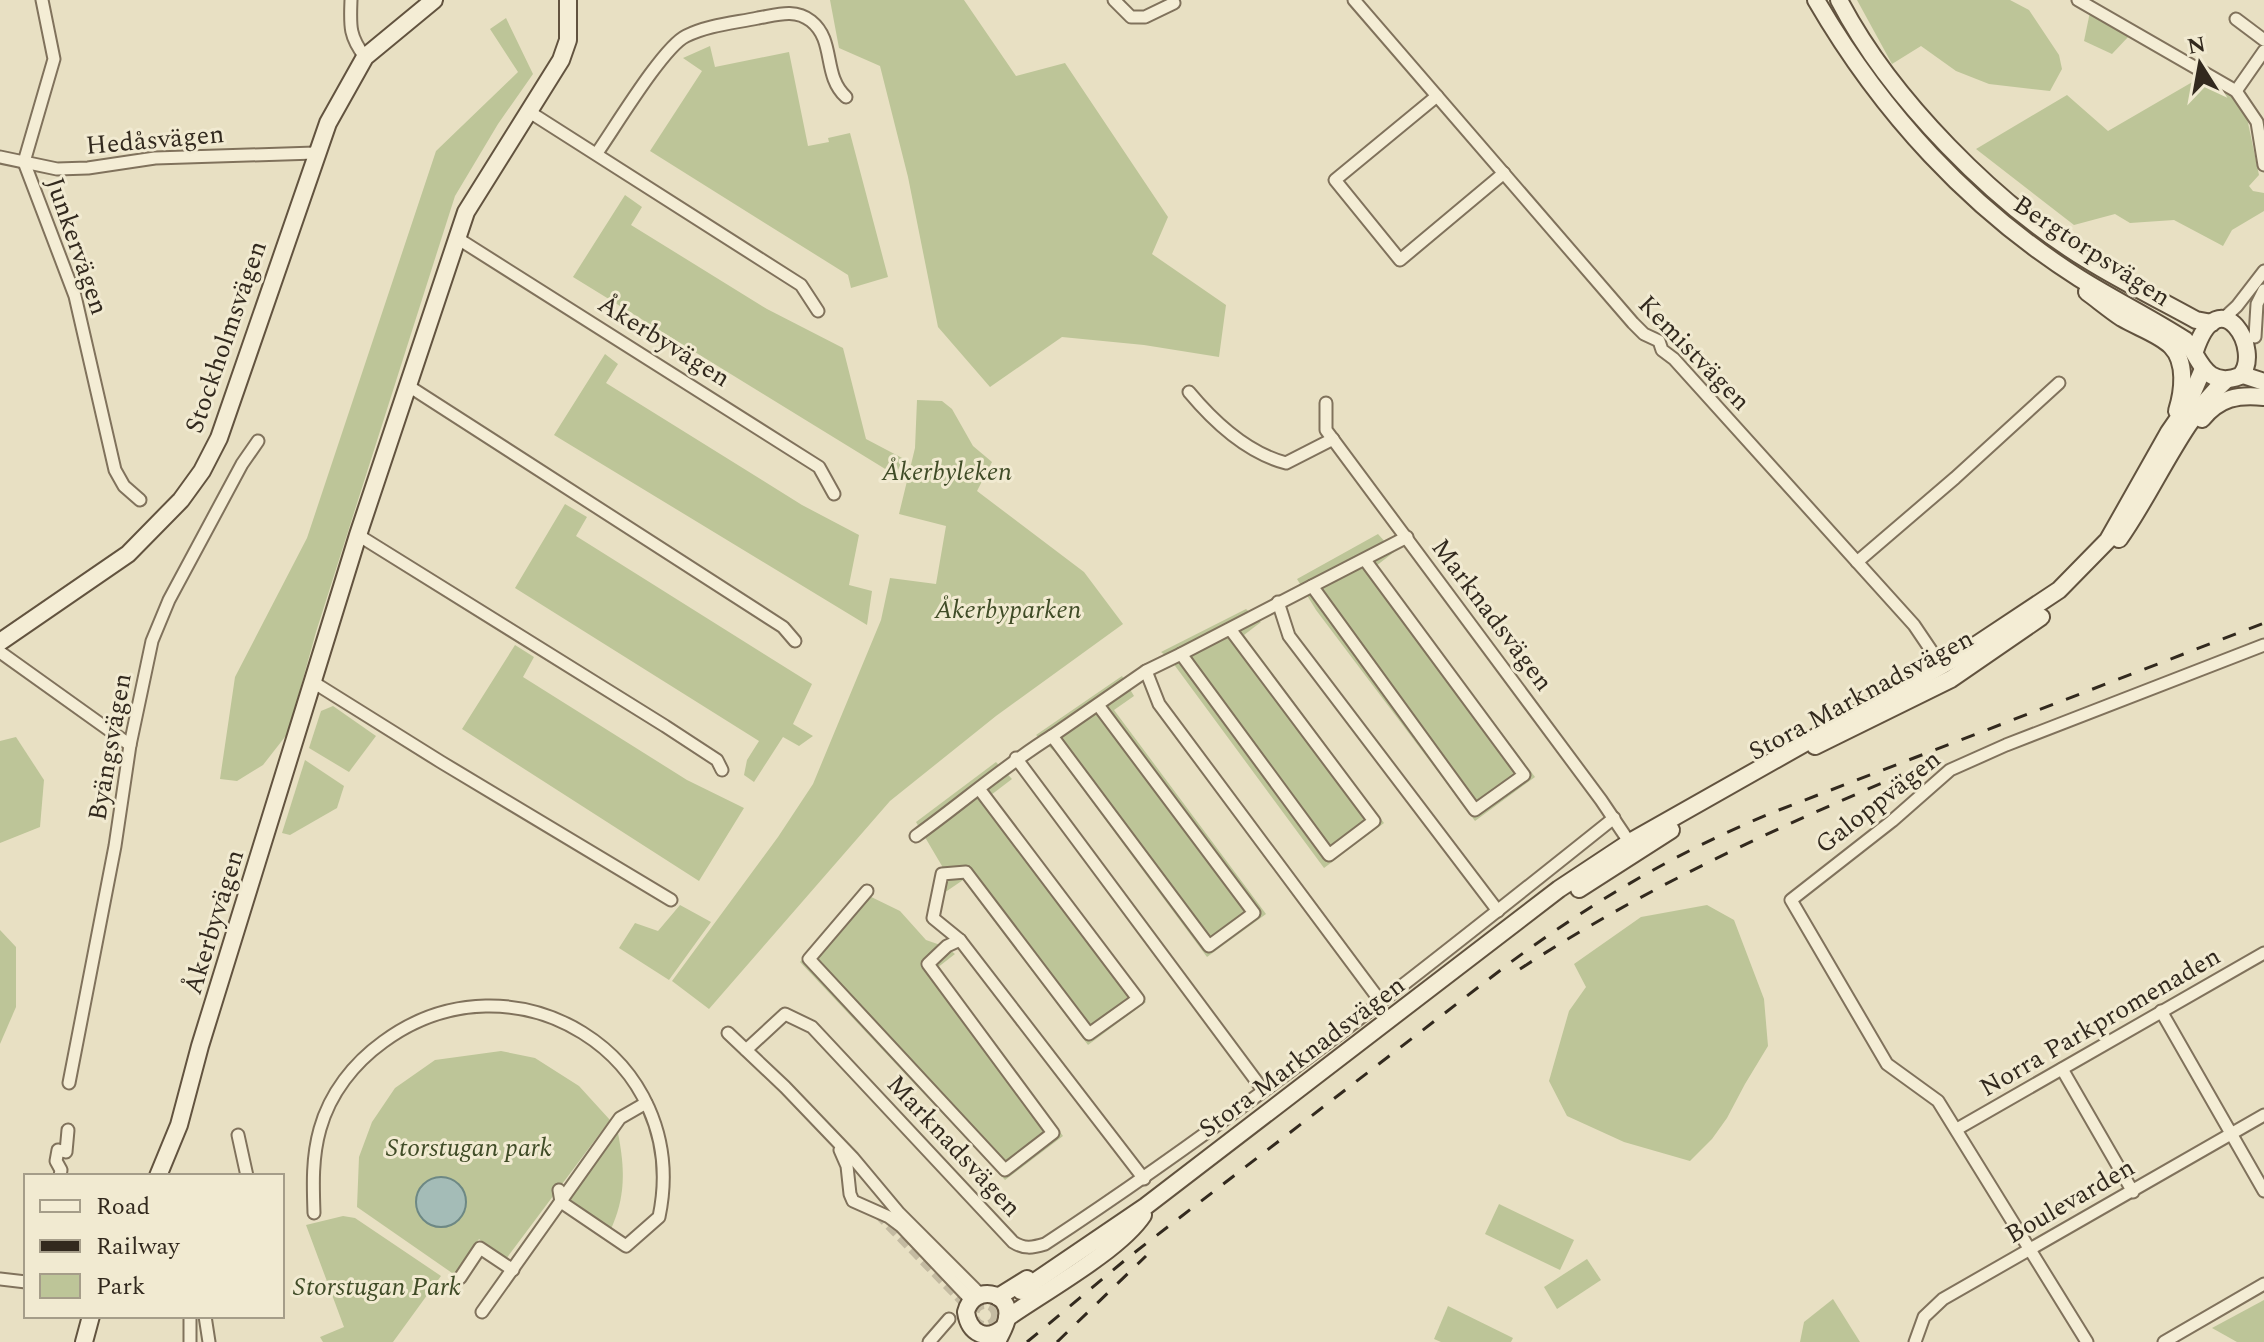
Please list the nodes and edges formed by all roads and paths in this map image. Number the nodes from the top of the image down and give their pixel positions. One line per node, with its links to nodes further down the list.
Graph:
1 (42, 0): 22 (street, Junkervägen)
2 (351, 0): 14 (street)
3 (434, 0): 14 (street, Stockholmsvägen)
4 (568, 0): 18 (street, Åkerbyvägen)
5 (1114, 0): 10 (street)
6 (1354, 0): 16 (street, Kemistvägen)
7 (1816, 0): 26 (street, Bergtorpsvägen)
8 (1839, 0): 30 (street, Bergtorpsvägen)
9 (2078, 0): 15 (street)
10 (1174, 3)
11 (2236, 19): 12 (street)
12 (2264, 40)
13 (2264, 51): 15 (street)
14 (365, 57): 19 (street, Stockholmsvägen)
15 (2236, 91): 23 (street)
16 (1437, 96): 24 (street, Kemistvägen); 24 (street)
17 (846, 97): 20 (street)
18 (528, 111): 20 (street); 25 (street, Åkerbyvägen)
19 (315, 153): 22 (street, Hedåsvägen); 55 (street, Stockholmsvägen)
20 (597, 153): 29 (street)
21 (0, 157): 22 (street, Hedåsvägen)
22 (24, 162): 46 (street, Junkervägen)
23 (2264, 165)
24 (1504, 173): 50 (street, Kemistvägen)
25 (457, 238): 38 (street, Åkerbyvägen); 45 (street, Åkerbyvägen)
26 (2051, 258): 32 (street, Bergtorpsvägen); 42 (street)
27 (2264, 271): 30 (street)
28 (2264, 290): 31 (street)
29 (818, 311)
30 (2217, 321): 31 (street); 32 (street)
31 (2259, 346): 34 (street)
32 (2195, 351): 33 (street)
33 (2203, 369): 35 (street); 42 (street, Stora Marknadsvägen)
34 (2243, 375): 35 (street); 36 (street)
35 (2225, 381): 42 (street, Stora Marknadsvägen)
36 (2264, 382)
37 (2059, 383): 50 (street)
38 (407, 385): 47 (street, Åkerbyvägen); 54 (street)
39 (1189, 392): 43 (street)
40 (2264, 397): 42 (street)
41 (1326, 403): 43 (street, Marknadsvägen)
42 (2175, 436): 60 (street, Stora Marknadsvägen)
43 (1333, 439): 48 (street, Marknadsvägen)
44 (258, 441): 64 (street, Byängsvägen)
45 (834, 494)
46 (140, 500)
47 (358, 535): 61 (street, Åkerbyvägen); 66 (street)
48 (1407, 537): 49 (street); 68 (street, Marknadsvägen)
49 (1365, 560): 51 (street); 51 (street)
50 (1857, 562): 60 (street, Kemistvägen)
51 (1312, 586): 52 (street)
52 (1278, 602): 53 (street); 73 (street)
53 (1230, 629): 58 (street); 58 (street)
54 (795, 641)
55 (0, 642)
56 (2264, 645): 85 (street, Galoppvägen)
57 (0, 652): 64 (street)
58 (1181, 654): 59 (street)
59 (1146, 671): 62 (street); 76 (street)
60 (1946, 672): 70 (street, Stora Marknadsvägen)
61 (313, 682): 72 (street); 91 (street, Åkerbyvägen)
62 (1098, 705): 63 (street); 63 (street)
63 (1052, 736): 65 (street)
64 (130, 745): 81 (street, Byängsvägen)
65 (1016, 758): 67 (street); 82 (street)
66 (722, 770)
67 (980, 790): 69 (street); 74 (street)
68 (1614, 818): 70 (street, Marknadsvägen); 73 (street, Marknadsvägen)
69 (916, 836)
70 (1633, 847): 99 (street, Stora Marknadsvägen)
71 (867, 891): 74 (street)
72 (671, 900)
73 (1498, 911): 76 (street, Marknadsvägen)
74 (960, 940): 93 (street)
75 (2264, 953): 77 (street, Norra Parkpromenaden)
76 (1381, 1002): 82 (street, Marknadsvägen)
77 (2161, 1011): 80 (street, Norra Parkpromenaden); 87 (street)
78 (728, 1033): 79 (street)
79 (746, 1050): 89 (street); 93 (street, Marknadsvägen)
80 (2062, 1069): 85 (street, Norra Parkpromenaden); 97 (street)
81 (69, 1083)
82 (1263, 1090): 93 (street, Marknadsvägen)
83 (646, 1103): 98 (street); 98 (street); 100 (street)
84 (2264, 1115): 87 (street, Boulevarden)
85 (1957, 1129): 101 (street)
86 (68, 1130): 90 (street)
87 (2230, 1134): 96 (street); 97 (street, Boulevarden)
88 (238, 1135): 92 (street)
89 (839, 1146): 94 (street); 95 (street)
90 (60, 1174)
91 (159, 1174)
92 (247, 1174)
93 (1144, 1179)
94 (875, 1183): 95 (street); 108 (street)
95 (850, 1186): 108 (street)
96 (2264, 1191)
97 (2133, 1192): 101 (street, Boulevarden)
98 (560, 1196): 102 (street)
99 (1146, 1206): 107 (street, Stora Marknadsvägen); 109 (street, Stora Marknadsvägen); 115 (street, Stora Marknadsvägen)
100 (314, 1213)
101 (2030, 1250): 121 (street, Boulevarden); 122 (street)
102 (513, 1270): 103 (street); 110 (street)
103 (460, 1278)
104 (0, 1279): 105 (street)
105 (24, 1282)
106 (2264, 1284): 123 (street)
107 (1021, 1291)
108 (976, 1297): 109 (street); 116 (street)
109 (998, 1297): 115 (street)
110 (482, 1312)
111 (90, 1318): 117 (street)
112 (205, 1318): 119 (street)
113 (190, 1319): 118 (street)
114 (949, 1319): 120 (street)
115 (1002, 1329): 116 (street)
116 (982, 1338)
117 (84, 1342)
118 (190, 1342)
119 (209, 1342)
120 (929, 1342)
121 (1915, 1342)
122 (2087, 1342)
123 (2164, 1342)

